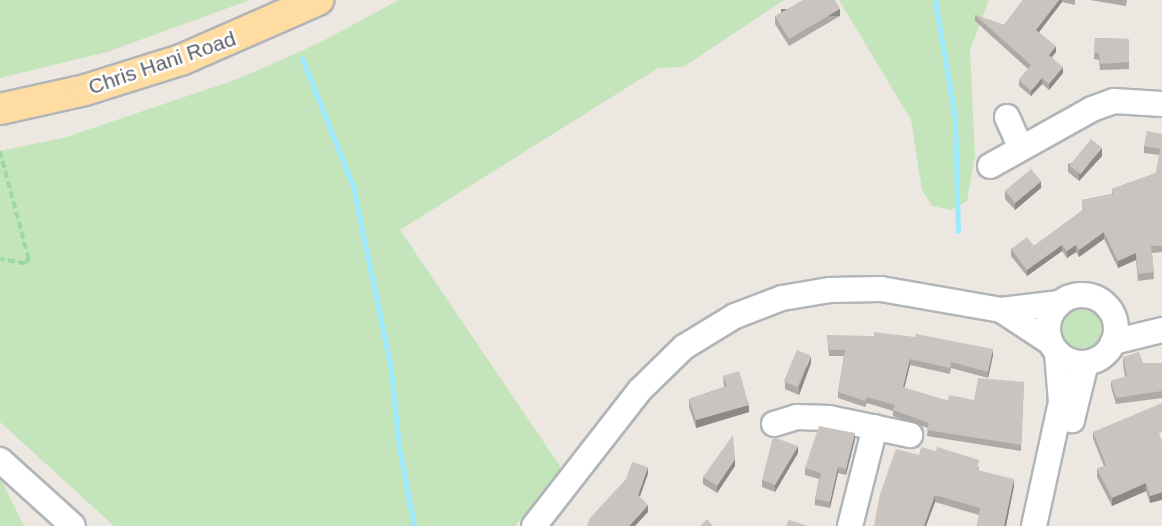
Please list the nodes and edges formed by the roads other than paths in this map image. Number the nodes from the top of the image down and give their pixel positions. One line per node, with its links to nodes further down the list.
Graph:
1 (318, 0): 3 (main road, Chris Hani Road)
2 (1162, 104): 5 (street)
3 (0, 109)
4 (1007, 117): 5 (street)
5 (1021, 148): 6 (street)
6 (990, 166)
7 (1060, 303): 8 (street); 10 (street); 11 (street)
8 (1001, 310): 11 (street); 19 (street)
9 (1155, 331): 10 (street)
10 (1114, 333): 12 (street)
11 (1054, 348): 12 (street); 13 (street)
12 (1086, 363): 13 (street)
13 (1061, 402): 21 (street)
14 (774, 424): 15 (street)
15 (875, 427): 16 (street); 20 (street)
16 (910, 436)
17 (0, 460): 18 (street)
18 (73, 526)
19 (534, 526)
20 (850, 526)
21 (1034, 526)

